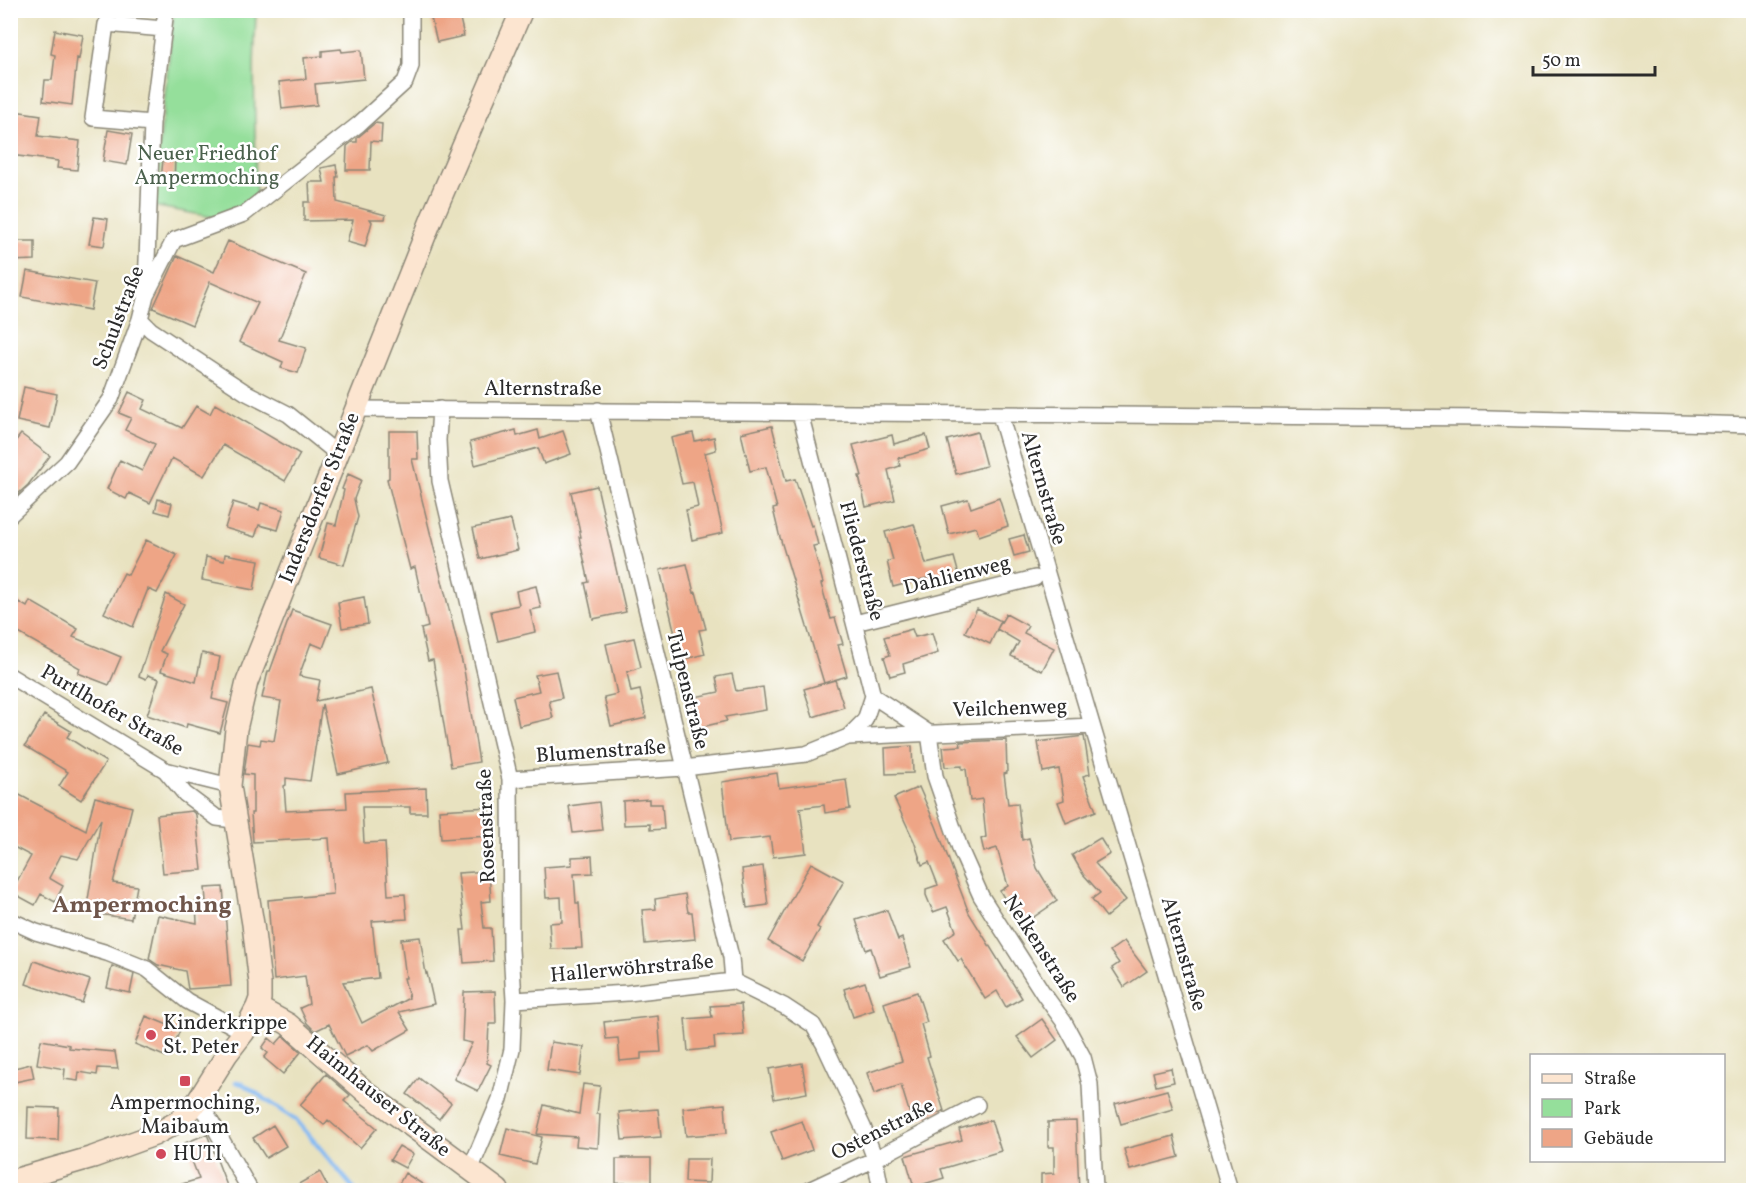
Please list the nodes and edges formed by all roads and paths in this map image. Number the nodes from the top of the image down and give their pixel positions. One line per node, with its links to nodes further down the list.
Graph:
1 (166, 10): 4 (street)
2 (411, 10): 6 (street, Schulstraße)
3 (522, 10): 8 (street, Indersdorfer Straße)
4 (164, 29): 5 (street); 5 (street)
5 (152, 123): 6 (street)
6 (146, 295): 7 (street, Schulstraße)
7 (140, 320): 14 (street); 15 (street, Schulstraße)
8 (356, 409): 9 (street, Alternstraße); 14 (street, Indersdorfer Straße)
9 (440, 409): 10 (street, Alternstraße); 25 (street, Rosenstraße)
10 (598, 410): 11 (street, Alternstraße); 23 (street, Tulpenstraße)
11 (800, 413): 12 (street, Alternstraße); 17 (street, Fliederstraße)
12 (1000, 415): 13 (street); 20 (street, Alternstraße)
13 (1754, 425)
14 (339, 453): 26 (street, Indersdorfer Straße)
15 (10, 515)
16 (1035, 578): 17 (street, Dahlienweg)
17 (855, 622): 19 (street, Fliederstraße)
18 (10, 676): 24 (street, Purtlhofer Straße)
19 (873, 696): 21 (street, Veilchenweg); 22 (street, Blumenstraße)
20 (1092, 726): 21 (street, Veilchenweg); 43 (street, Alternstraße)
21 (929, 733): 22 (street, Veilchenweg); 42 (street, Nelkenstraße)
22 (848, 737): 23 (street, Blumenstraße)
23 (684, 768): 25 (street, Blumenstraße); 29 (street, Tulpenstraße)
24 (165, 770): 26 (street, Purtlhofer Straße); 27 (street)
25 (510, 779): 30 (street, Rosenstraße)
26 (230, 786): 27 (street, Indersdorfer Straße)
27 (234, 820): 31 (street, Indersdorfer Straße)
28 (10, 920): 32 (street)
29 (733, 981): 30 (street, Hallerwöhrstraße); 35 (street, Hallerwöhrstraße)
30 (514, 1000): 36 (street, Rosenstraße)
31 (257, 1007): 32 (street); 36 (street, Haimhauser Straße)
32 (244, 1032): 33 (street)
33 (197, 1102): 37 (street); 38 (street)
34 (977, 1105): 35 (street, Ostenstraße)
35 (875, 1159): 40 (street, Ostenstraße); 41 (street, Hallerwöhrstraße)
36 (470, 1170): 39 (street, Haimhauser Straße)
37 (10, 1181)
38 (250, 1191)
39 (498, 1191)
40 (809, 1191)
41 (881, 1191)
42 (1095, 1191)
43 (1230, 1191)

